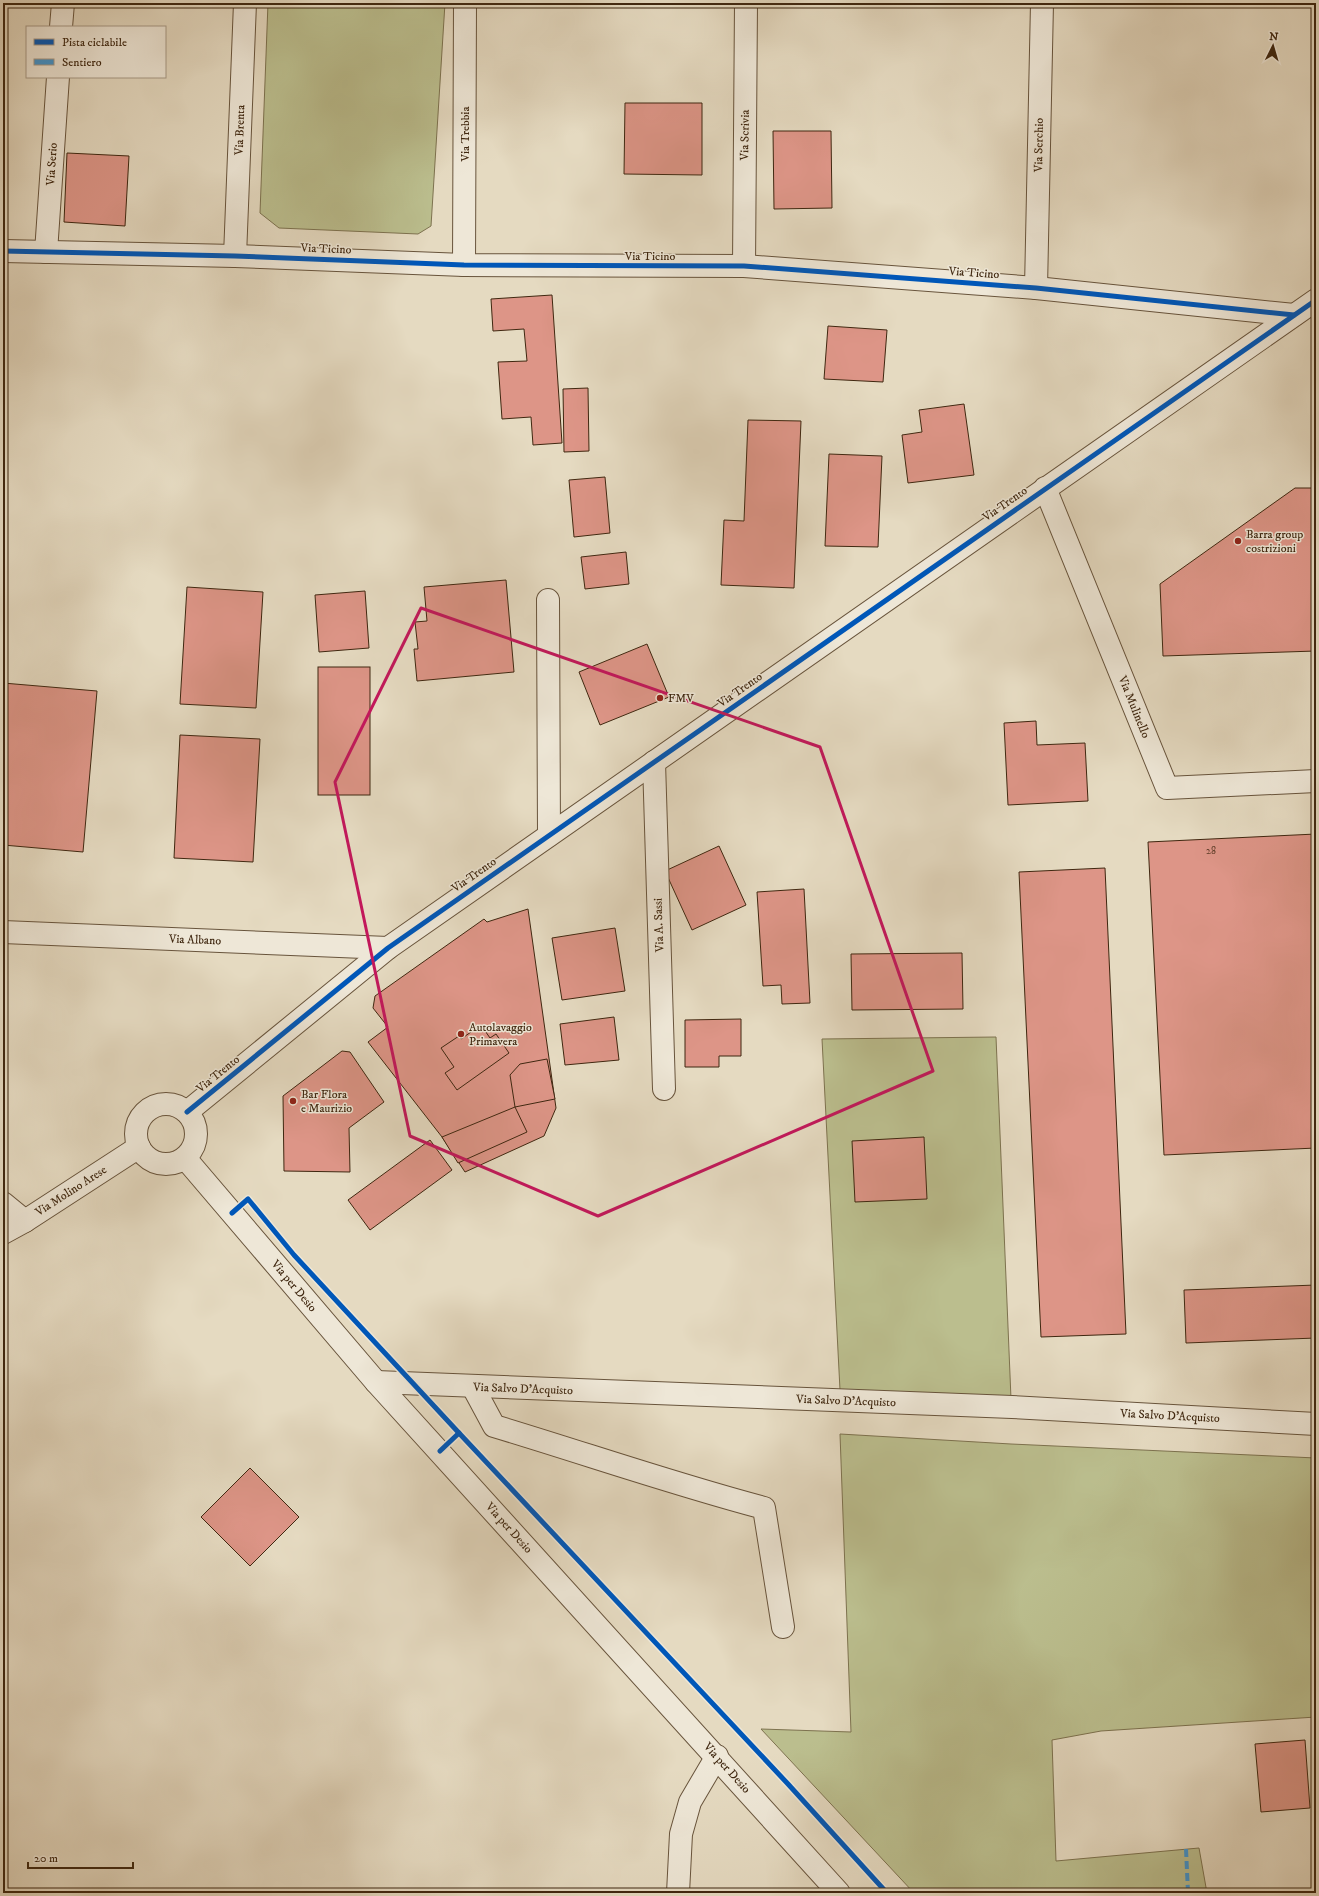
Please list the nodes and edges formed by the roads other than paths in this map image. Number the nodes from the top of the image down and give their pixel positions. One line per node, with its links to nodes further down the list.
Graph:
1 (63, 3): 6 (street)
2 (245, 3): 10 (street, Via Brenta)
3 (465, 3): 11 (street, Via Trebbia)
4 (746, 3): 12 (street, Via Scrivia)
5 (1042, 3): 13 (street, Via Serchio)
6 (61, 26)
7 (58, 78): 9 (street, Via Serio)
8 (3, 251): 9 (street, Via Ticino)
9 (46, 252): 10 (street, Via Ticino)
10 (235, 256): 11 (street, Via Ticino)
11 (464, 264): 12 (street, Via Ticino)
12 (744, 266): 13 (street, Via Ticino)
13 (1036, 288): 15 (street, Via Ticino)
14 (1316, 300): 15 (street, Via Trento)
15 (1294, 315): 16 (street, Via Trento)
16 (1045, 488): 18 (street, Via Trento); 19 (street, Via Mulinello)
17 (548, 600): 20 (street)
18 (654, 762): 20 (street, Via Trento); 23 (street, Via A. Sassi)
19 (1316, 781)
20 (549, 836): 22 (street, Via Trento)
21 (3, 932): 22 (street, Via Albano)
22 (388, 948): 24 (street, Via Trento)
23 (664, 1089)
24 (187, 1112): 25 (street); 26 (street)
25 (139, 1147): 26 (street); 28 (street, Via Molino Arese)
26 (185, 1158): 30 (street, Via per Desio)
27 (3, 1203): 28 (street)
28 (25, 1221): 29 (street, Via Molino Arese)
29 (3, 1233)
30 (376, 1382): 31 (street, Via Salvo D'Acquisto); 34 (street, Via per Desio)
31 (473, 1387): 32 (street, Via Salvo D'Acquisto); 33 (street)
32 (1316, 1424)
33 (783, 1627)
34 (717, 1756): 35 (street); 36 (street, Via per Desio)
35 (678, 1893)
36 (839, 1893)

